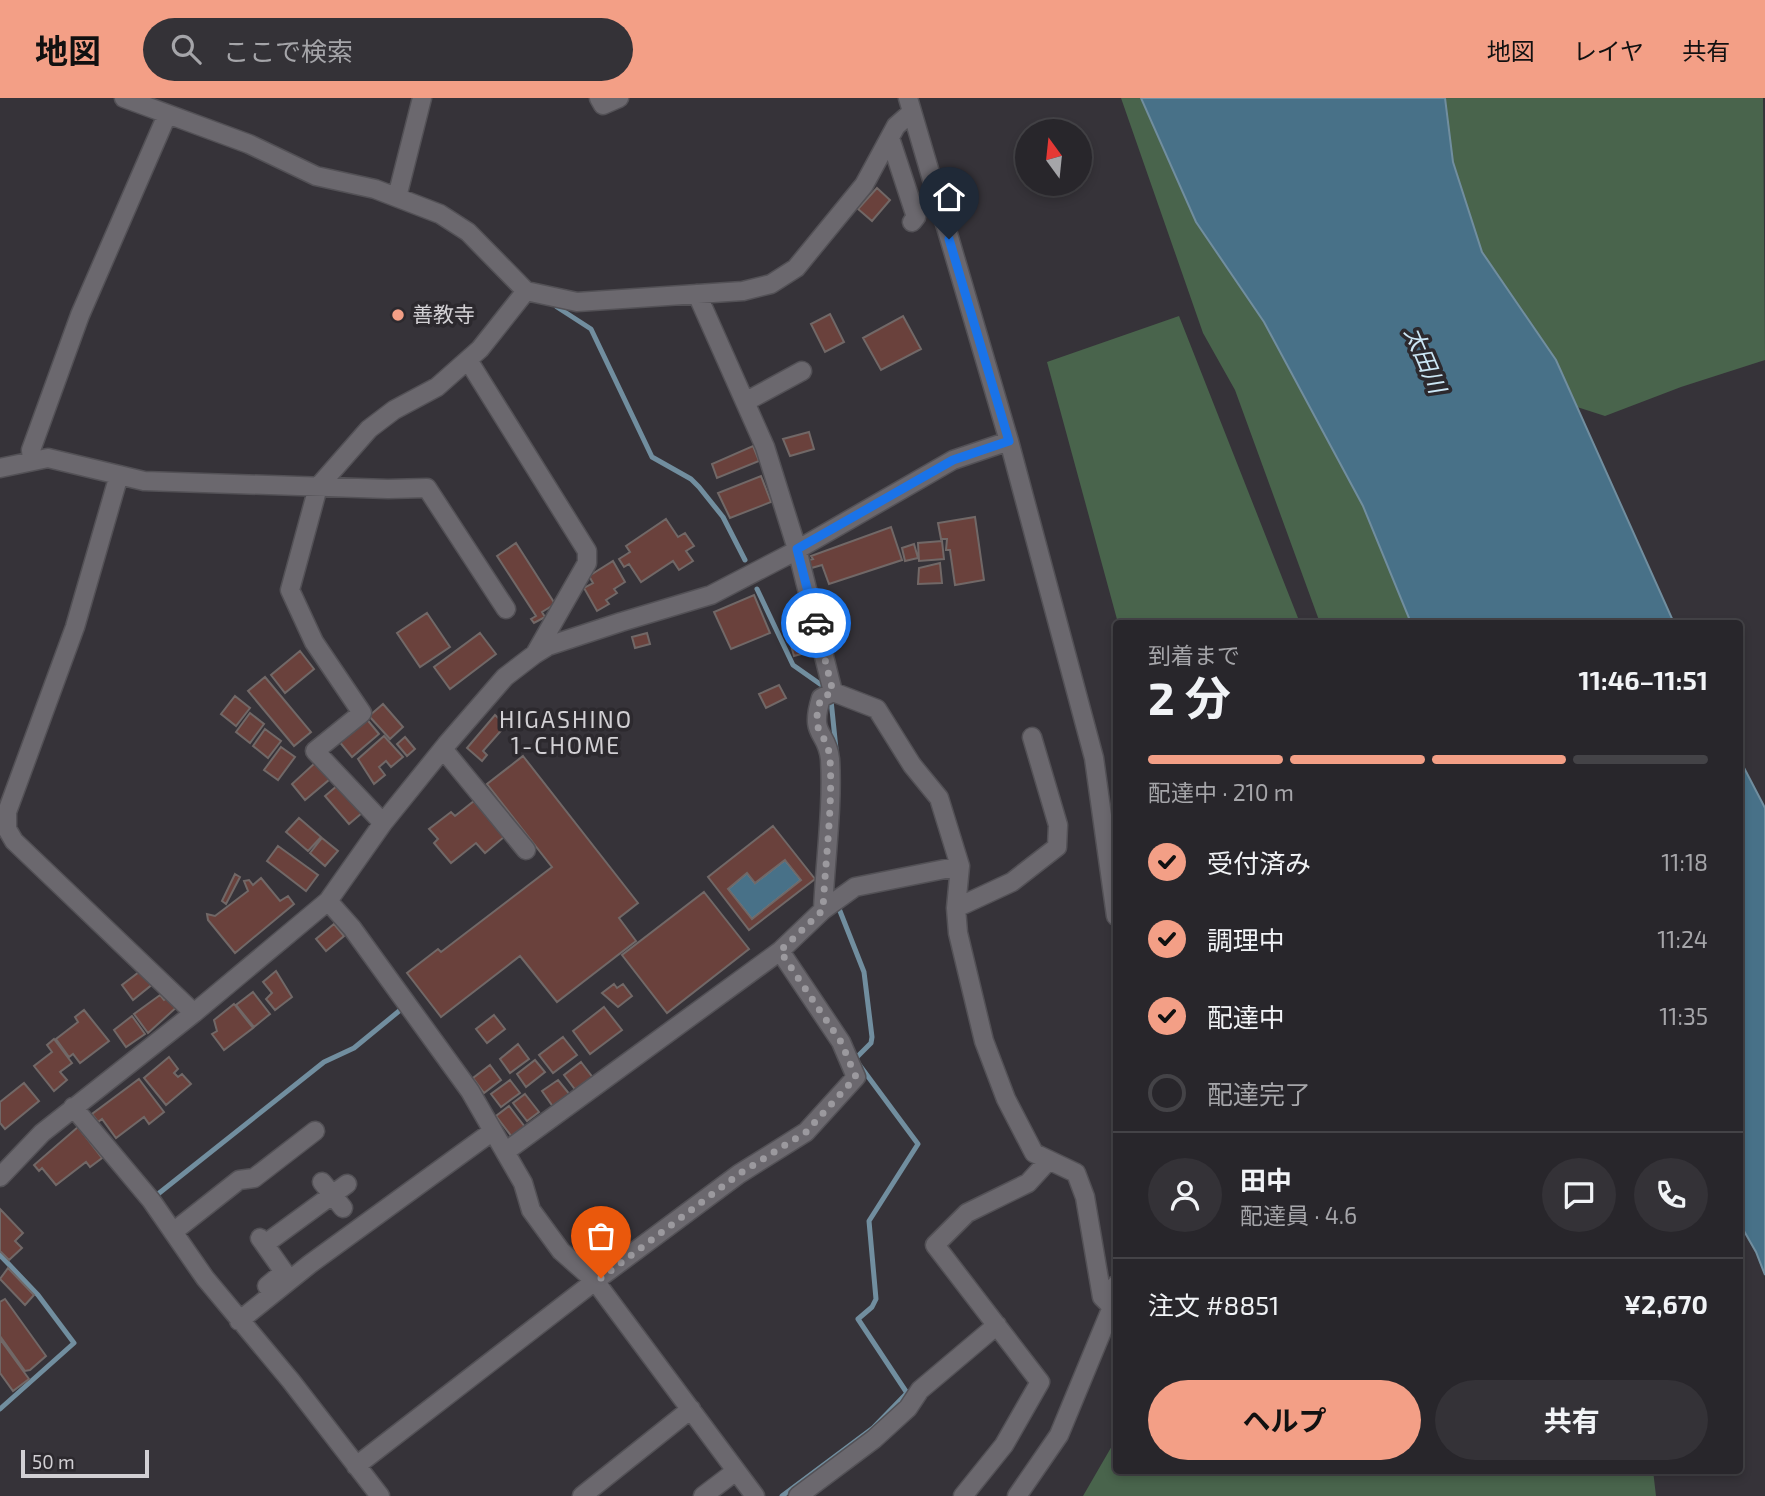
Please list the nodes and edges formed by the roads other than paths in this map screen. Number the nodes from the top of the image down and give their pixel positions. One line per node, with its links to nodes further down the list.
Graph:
1 (422, 98): 8 (street)
2 (599, 98): 3 (street)
3 (620, 98)
4 (132, 100): 6 (street)
5 (910, 105): 7 (street); 15 (street)
6 (166, 115): 8 (street); 16 (street)
7 (890, 138): 9 (street); 11 (street)
8 (397, 197): 10 (street)
9 (912, 222)
10 (526, 291): 11 (street); 12 (street)
11 (697, 294): 14 (street)
12 (467, 360): 19 (street); 22 (street)
13 (802, 371): 14 (street)
14 (745, 402): 20 (street)
15 (1009, 441): 20 (street); 29 (street)
16 (32, 461): 17 (street); 18 (street)
17 (0, 468)
18 (119, 475): 19 (street); 34 (street)
19 (317, 487): 21 (street); 26 (street)
20 (797, 549): 22 (street); 23 (street)
21 (506, 609)
22 (535, 654): 25 (street)
23 (833, 692): 28 (street); 32 (street)
24 (1032, 737): 31 (street)
25 (443, 749): 26 (street); 27 (street)
26 (383, 822): 30 (street)
27 (526, 850)
28 (960, 866): 31 (street); 32 (street)
29 (1113, 894)
30 (328, 901): 34 (street); 37 (street)
31 (956, 908): 39 (street)
32 (823, 910): 33 (street)
33 (780, 951): 38 (street); 43 (street)
34 (194, 1013): 35 (street)
35 (73, 1108): 40 (street); 42 (street)
36 (315, 1131): 42 (street)
37 (493, 1131): 38 (street); 46 (street)
38 (505, 1152): 43 (street)
39 (1049, 1160): 45 (street); 47 (street)
40 (0, 1177)
41 (336, 1192): 46 (street)
42 (173, 1231): 46 (street)
43 (595, 1280): 48 (street); 49 (street)
44 (1113, 1302): 45 (street)
45 (1112, 1307): 57 (street)
46 (234, 1315): 49 (street)
47 (997, 1325): 55 (street); 56 (street)
48 (691, 1409): 50 (street); 52 (street)
49 (356, 1466): 51 (street)
50 (736, 1471): 53 (street); 54 (street)
51 (380, 1496)
52 (582, 1496)
53 (703, 1496)
54 (755, 1496)
55 (798, 1496)
56 (963, 1496)
57 (1017, 1496)

